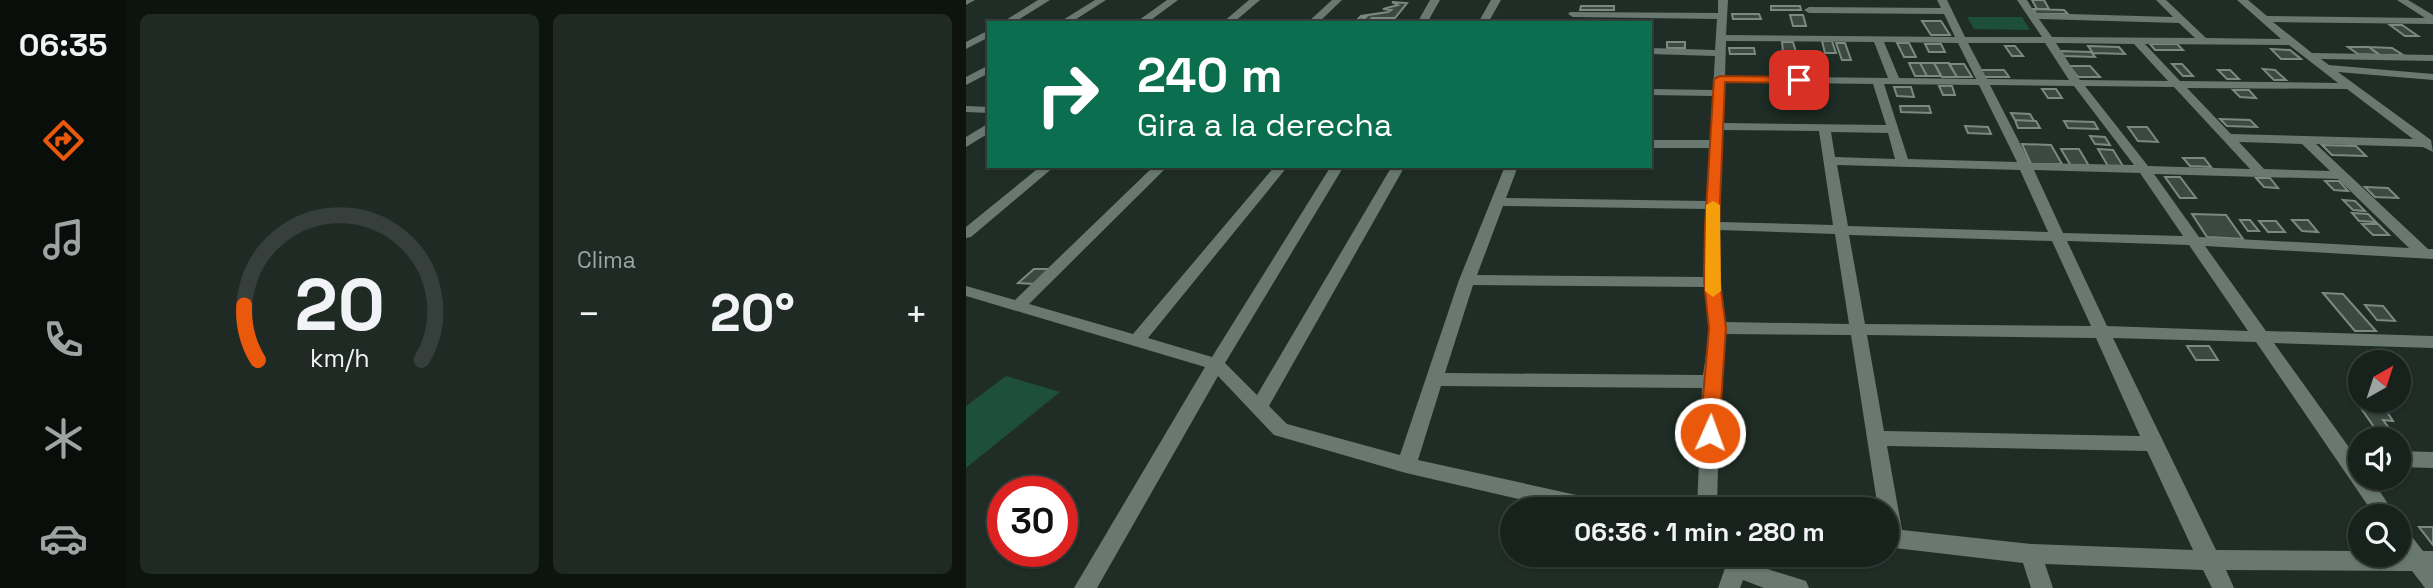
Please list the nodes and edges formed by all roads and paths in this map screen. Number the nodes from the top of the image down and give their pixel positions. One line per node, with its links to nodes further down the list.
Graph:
1 (1045, 0): 21 (street)
2 (1101, 0): 22 (street)
3 (1173, 0): 23 (street)
4 (1255, 0): 24 (street)
5 (1337, 0): 25 (street)
6 (1435, 0): 26 (street)
7 (1496, 0): 27 (street)
8 (1579, 0): 16 (street)
9 (2022, 0): 15 (street)
10 (2161, 0): 19 (street)
11 (2242, 0): 18 (street)
12 (2402, 0): 20 (street)
13 (1944, 6): 17 (street); 30 (street)
14 (1722, 8): 16 (street); 35 (street)
15 (2034, 16): 19 (street); 31 (street)
16 (1571, 18)
17 (1811, 19): 29 (street); 35 (street)
18 (2264, 19): 20 (street); 34 (street)
19 (2180, 20): 33 (street)
20 (2433, 20)
21 (1009, 21)
22 (1066, 21)
23 (1143, 21)
24 (1229, 21)
25 (1314, 21)
26 (1423, 21)
27 (1484, 21)
28 (987, 34): 36 (street)
29 (1878, 39): 30 (street); 44 (street)
30 (1960, 39): 31 (street); 46 (street)
31 (2050, 39): 32 (street); 47 (street)
32 (2136, 40): 33 (street); 48 (street)
33 (2203, 41): 34 (street)
34 (2291, 42): 38 (street)
35 (1720, 45): 37 (street); 49 (street)
36 (966, 47)
37 (1652, 51)
38 (2310, 56): 39 (street); 40 (street)
39 (2433, 58)
40 (2326, 68): 42 (street); 50 (street)
41 (987, 69): 45 (street)
42 (2433, 77)
43 (1878, 81): 44 (street); 49 (street); 58 (street)
44 (1895, 81): 46 (street)
45 (966, 82)
46 (1982, 82): 47 (street); 68 (street)
47 (2076, 82): 48 (street); 75 (street)
48 (2175, 82): 50 (street); 60 (street)
49 (1719, 86): 51 (street); 54 (street)
50 (2349, 86): 55 (street)
51 (1652, 92)
52 (966, 109): 53 (street)
53 (987, 110)
54 (1717, 126): 57 (street); 64 (street)
55 (2406, 126): 59 (street); 65 (street)
56 (987, 128): 62 (street)
57 (1824, 128): 58 (street); 66 (street)
58 (1893, 129): 67 (street)
59 (2433, 129)
60 (2228, 138): 61 (street); 76 (street)
61 (2305, 140): 65 (street); 77 (street)
62 (966, 143)
63 (1652, 144): 64 (street)
64 (1716, 144): 79 (street)
65 (2430, 145)
66 (1830, 161): 67 (street); 81 (street)
67 (1903, 163): 68 (street)
68 (2025, 166): 75 (street); 83 (street)
69 (1047, 168): 82 (street)
70 (1160, 168): 89 (street)
71 (1280, 168): 94 (street)
72 (1337, 168): 96 (street)
73 (1398, 168): 99 (street)
74 (1511, 168): 78 (street)
75 (2143, 169): 76 (street); 84 (street)
76 (2259, 171): 77 (street)
77 (2339, 174): 85 (street)
78 (1498, 202): 79 (street); 86 (street)
79 (1713, 205): 80 (street)
80 (1712, 226): 81 (street); 87 (street)
81 (1843, 231): 83 (street); 91 (street)
82 (966, 234)
83 (2056, 238): 84 (street); 92 (street)
84 (2191, 241): 85 (street); 93 (street)
85 (2430, 256)
86 (1467, 280): 87 (street); 97 (street)
87 (1712, 282): 90 (street)
88 (966, 291): 89 (street)
89 (1018, 306): 94 (street)
90 (1718, 328): 91 (street); 98 (street)
91 (1859, 328): 92 (street); 100 (street)
92 (2100, 332): 93 (street); 101 (street)
93 (2259, 335): 95 (street); 102 (street)
94 (1136, 341): 96 (street)
95 (2433, 342)
96 (1216, 364): 99 (street); 117 (street)
97 (1435, 379): 98 (street); 105 (street)
98 (1711, 382): 107 (street)
99 (1260, 406): 105 (street)
100 (1877, 438): 101 (street); 108 (street)
101 (2153, 444): 112 (street)
102 (2348, 451)
103 (2411, 459): 104 (street)
104 (2433, 460)
105 (1406, 465): 106 (street)
106 (1546, 497)
107 (1707, 497)
108 (1885, 497)
109 (1899, 539): 111 (street)
110 (2411, 547): 113 (street)
111 (2031, 554): 112 (street); 120 (street)
112 (2209, 560): 113 (street); 121 (street)
113 (2425, 560): 116 (street)
114 (1730, 567): 118 (street)
115 (1742, 567): 119 (street)
116 (2433, 581)
117 (1085, 588)
118 (1729, 588)
119 (1798, 588)
120 (2042, 588)
121 (2224, 588)

